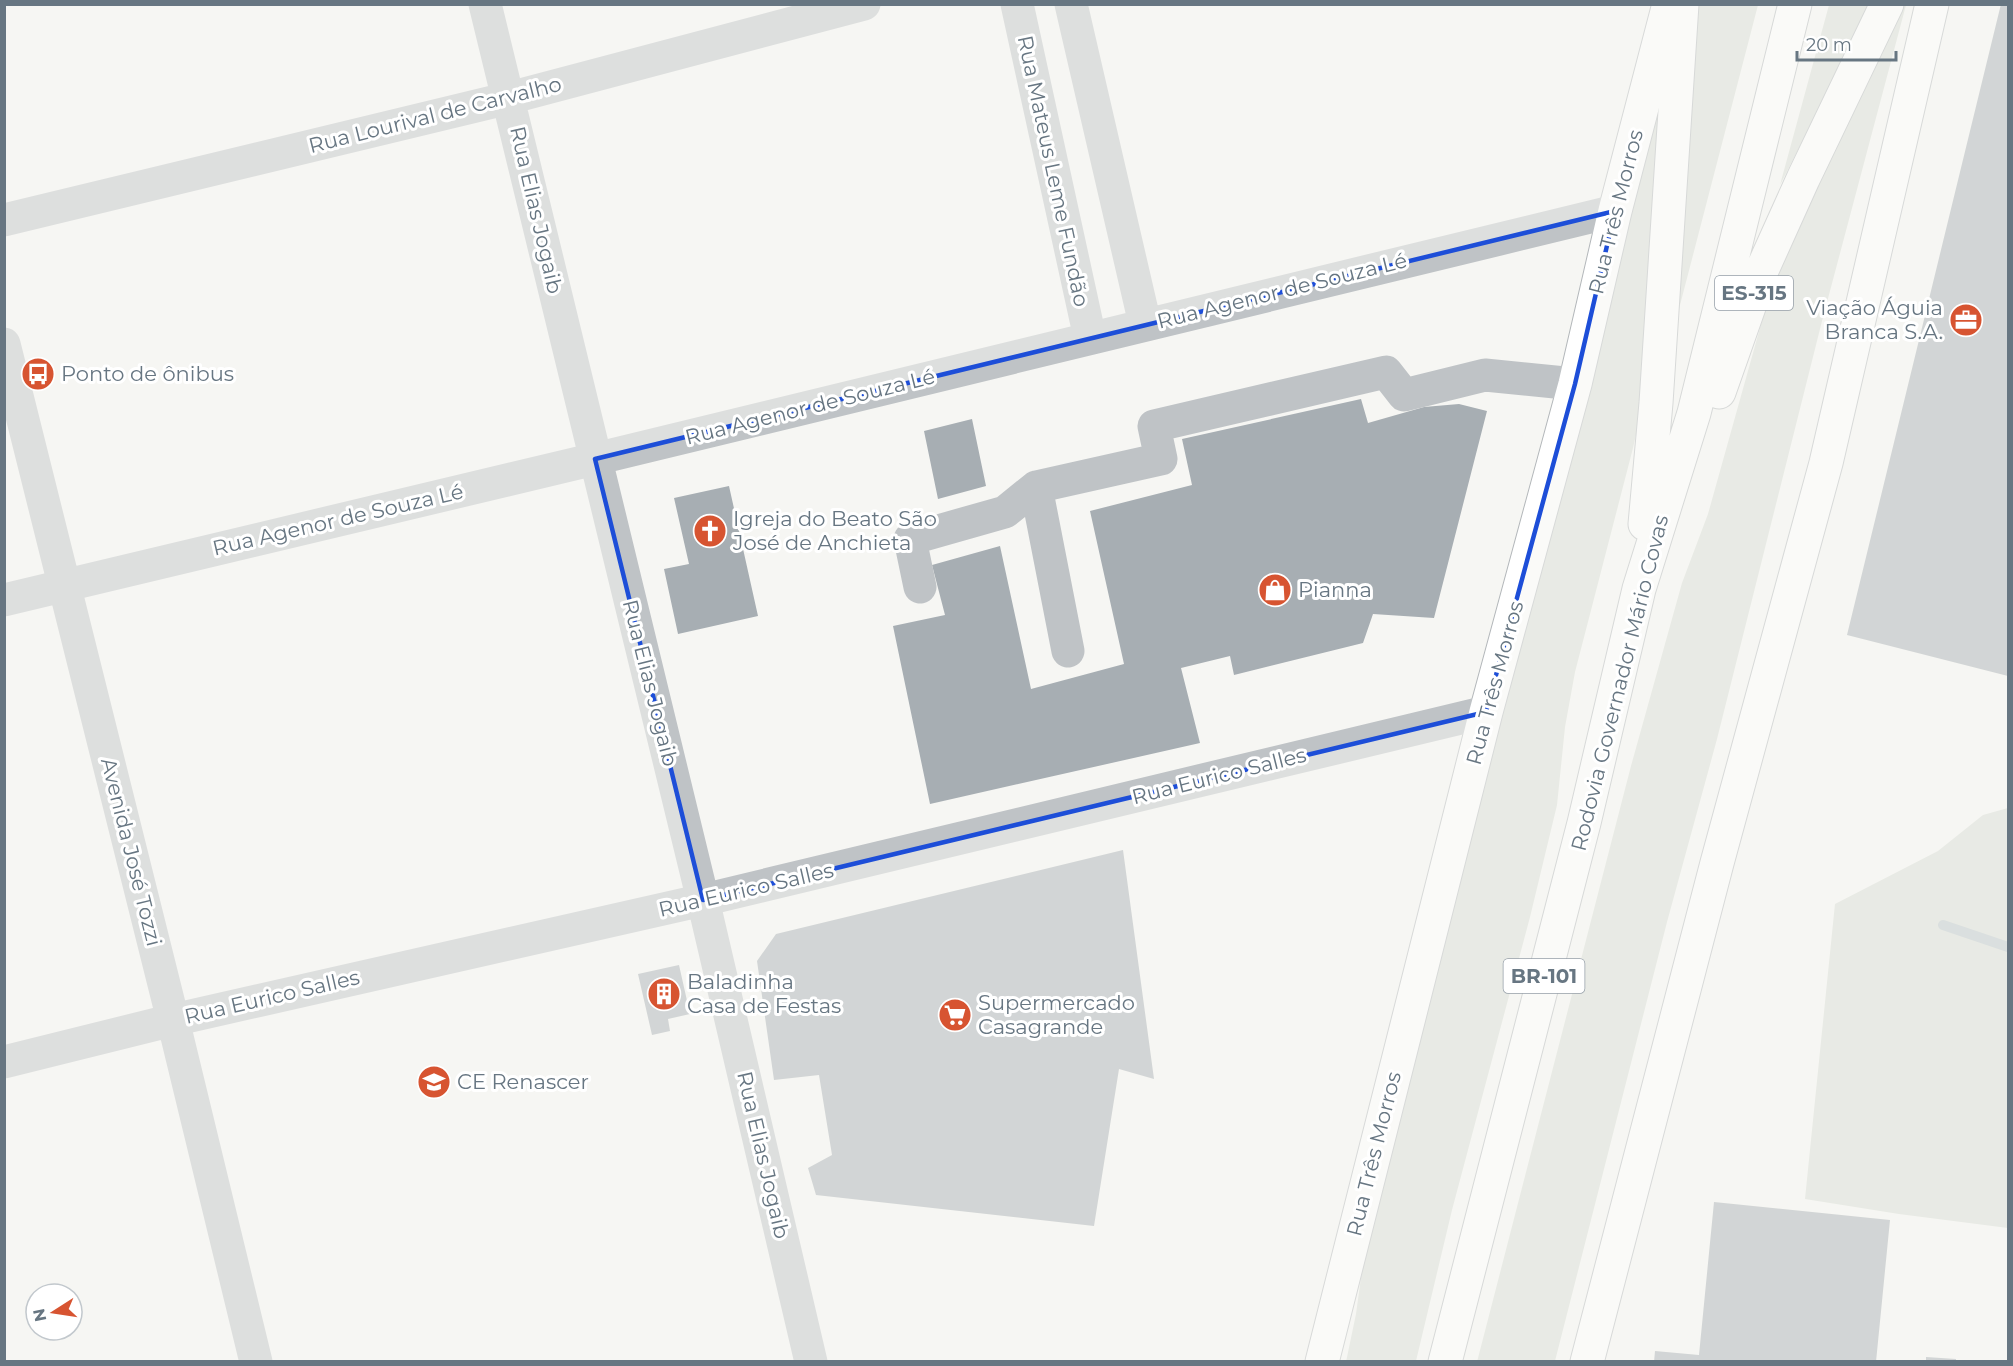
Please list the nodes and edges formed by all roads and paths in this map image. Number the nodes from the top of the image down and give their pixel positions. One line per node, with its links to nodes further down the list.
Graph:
1 (485, 4): 10 (street, Rua Elias Jogaib)
2 (864, 4): 10 (street, Rua Lourival de Carvalho)
3 (1017, 4): 14 (street, Rua Mateus Leme Fundão)
4 (1071, 4): 13 (street)
5 (1669, 4): 11 (main road, Rua Três Morros)
6 (1682, 4): 21 (main road)
7 (1795, 4): 21 (main road, Rodovia Governador Mário Covas / BR-101)
8 (1887, 4): 21 (main road, ES-315)
9 (1932, 4): 32 (main road)
10 (509, 98): 12 (street, Rua Lourival de Carvalho); 17 (street, Rua Elias Jogaib)
11 (1616, 211): 13 (street, Rua Agenor de Souza Lé); 16 (main road, Rua Três Morros)
12 (4, 220)
13 (1145, 324): 14 (street, Rua Agenor de Souza Lé)
14 (1090, 338): 17 (street, Rua Agenor de Souza Lé)
15 (4, 344): 19 (street, Avenida José Tozzi)
16 (1575, 384): 18 (street); 24 (main road, Rua Três Morros)
17 (595, 459): 19 (street, Rua Agenor de Souza Lé); 25 (street, Rua Elias Jogaib)
18 (1036, 488): 20 (street); 23 (street)
19 (64, 584): 22 (street, Rua Agenor de Souza Lé); 26 (street, Avenida José Tozzi)
20 (920, 587)
21 (1639, 589): 31 (main road, Rodovia Governador Mário Covas / BR-101)
22 (4, 600)
23 (1068, 651)
24 (1486, 712): 25 (street, Rua Eurico Salles); 30 (main road, Rua Três Morros)
25 (703, 900): 26 (street, Rua Eurico Salles); 29 (street, Rua Elias Jogaib)
26 (173, 1020): 27 (street, Rua Eurico Salles); 28 (street, Avenida José Tozzi)
27 (4, 1062)
28 (256, 1362)
29 (811, 1362)
30 (1322, 1362)
31 (1445, 1362)
32 (1587, 1362)

